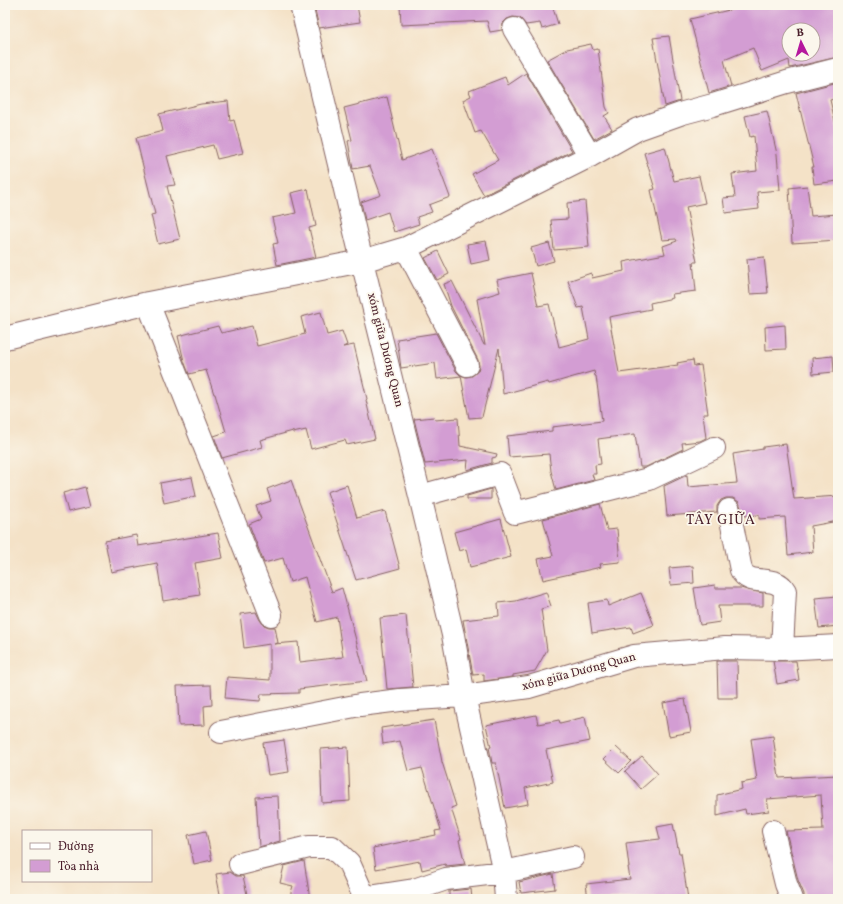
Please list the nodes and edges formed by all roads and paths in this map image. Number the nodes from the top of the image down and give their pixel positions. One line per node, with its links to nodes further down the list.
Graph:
1 (301, 5): 6 (street, xóm giữa Dương Quan)
2 (514, 29): 4 (street)
3 (838, 69): 4 (street)
4 (590, 156): 5 (street)
5 (406, 248): 6 (street); 9 (street)
6 (362, 260): 7 (street); 11 (street, xóm giữa Dương Quan)
7 (148, 303): 8 (street); 13 (street)
8 (5, 338)
9 (467, 365)
10 (714, 448): 11 (street)
11 (420, 496): 16 (street, xóm giữa Dương Quan)
12 (729, 510): 15 (street)
13 (271, 615)
14 (838, 646): 15 (street, xóm giữa Dương Quan)
15 (782, 649): 16 (street, xóm giữa Dương Quan)
16 (464, 696): 17 (street, xóm giữa Dương Quan); 21 (street, xóm giữa Dương Quan)
17 (221, 732)
18 (773, 831): 23 (street)
19 (573, 857): 21 (street)
20 (240, 864): 21 (street)
21 (504, 872): 22 (street, xóm giữa Dương Quan)
22 (506, 899)
23 (792, 899)

